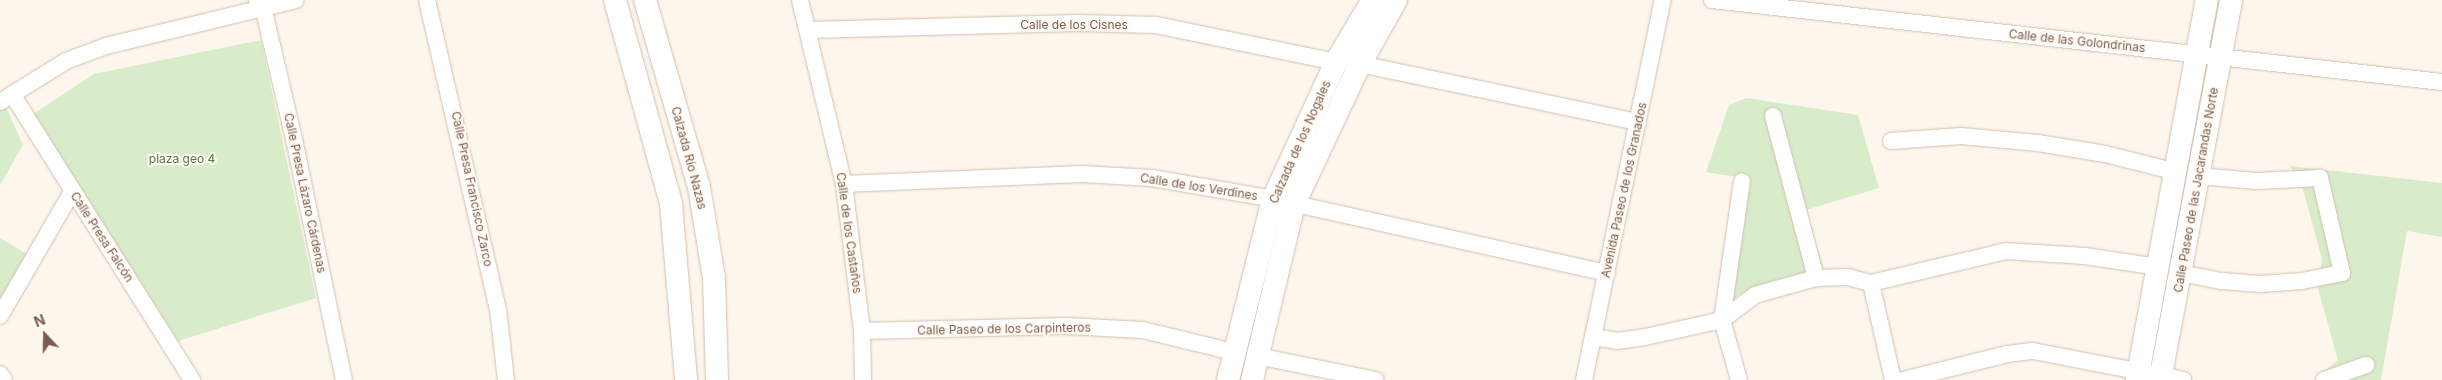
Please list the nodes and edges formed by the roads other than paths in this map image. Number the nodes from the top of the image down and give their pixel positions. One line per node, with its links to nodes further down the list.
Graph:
1 (296, 0): 12 (street)
2 (427, 0): 46 (street, Calle Presa Francisco Zarco)
3 (615, 0): 47 (street)
4 (645, 0): 48 (street, Calzada Río Nazas)
5 (800, 0): 13 (street, Calle de los Castaños)
6 (1373, 0): 16 (street, Calzada de los Nogales)
7 (1396, 0): 17 (street, Calzada de los Nogales)
8 (1663, 0): 21 (street, Avenida Paseo de los Granados)
9 (1712, 0): 14 (street, Calle de las Golondrinas)
10 (2207, 0): 14 (street, Calle Paseo de las Jacarandas Norte)
11 (2231, 0): 15 (street, Calle Paseo de las Jacarandas Norte)
12 (260, 4): 19 (street); 45 (street, Calle Presa Lázaro Cárdenas)
13 (808, 30): 16 (street, Calle de los Cisnes); 25 (street, Calle de los Castaños)
14 (2197, 54): 15 (street, Calle de las Golondrinas); 23 (street, Calle Paseo de las Jacarandas Norte)
15 (2220, 56): 18 (street, Calle de las Golondrinas); 23 (street, Calle Paseo de las Jacarandas Norte)
16 (1336, 62): 27 (street, Calzada de los Nogales)
17 (1360, 64): 21 (street); 27 (street, Calzada de los Nogales)
18 (2442, 82)
19 (6, 98): 26 (street, Calle Presa Falcón)
20 (1773, 116): 31 (street)
21 (1638, 122): 29 (street, Avenida Paseo de los Granados)
22 (1891, 141): 23 (street)
23 (2187, 174): 28 (street, Calle Paseo de las Jacarandas Norte); 30 (street, Calle Paseo de las Jacarandas Norte); 30 (street)
24 (1742, 181): 34 (street)
25 (844, 184): 27 (street, Calle de los Verdines); 35 (street, Calle de los Castaños)
26 (72, 192): 33 (street); 44 (street, Calle Presa Falcón)
27 (1283, 202): 29 (street, Calle de los Verdines); 37 (street, Calzada de los Nogales); 38 (street, Calzada de los Nogales)
28 (2159, 267): 32 (street); 41 (street, Calle Paseo de las Jacarandas Norte)
29 (1606, 273): 36 (street, Avenida Paseo de los Granados)
30 (2181, 273): 42 (street, Calle Paseo de las Jacarandas Norte)
31 (1816, 278): 32 (street); 34 (street)
32 (1871, 283): 55 (street)
33 (0, 316)
34 (1722, 320): 36 (street); 54 (street)
35 (862, 331): 37 (street, Calle Paseo de los Carpinteros); 49 (street, Calle de los Castaños)
36 (1593, 337): 53 (street, Avenida Paseo de los Granados)
37 (1233, 352): 50 (street, Calzada de los Nogales)
38 (1257, 356): 51 (street, Calzada de los Nogales); 52 (street)
39 (2366, 365): 58 (street)
40 (0, 374): 43 (street)
41 (2138, 376): 42 (street); 56 (street)
42 (2160, 378): 57 (street)
43 (4, 380)
44 (192, 380)
45 (344, 380)
46 (506, 380)
47 (686, 380)
48 (717, 380)
49 (863, 380)
50 (1228, 380)
51 (1252, 380)
52 (1376, 380)
53 (1584, 380)
54 (1739, 380)
55 (1893, 380)
56 (1903, 380)
57 (2183, 380)
58 (2324, 380)

